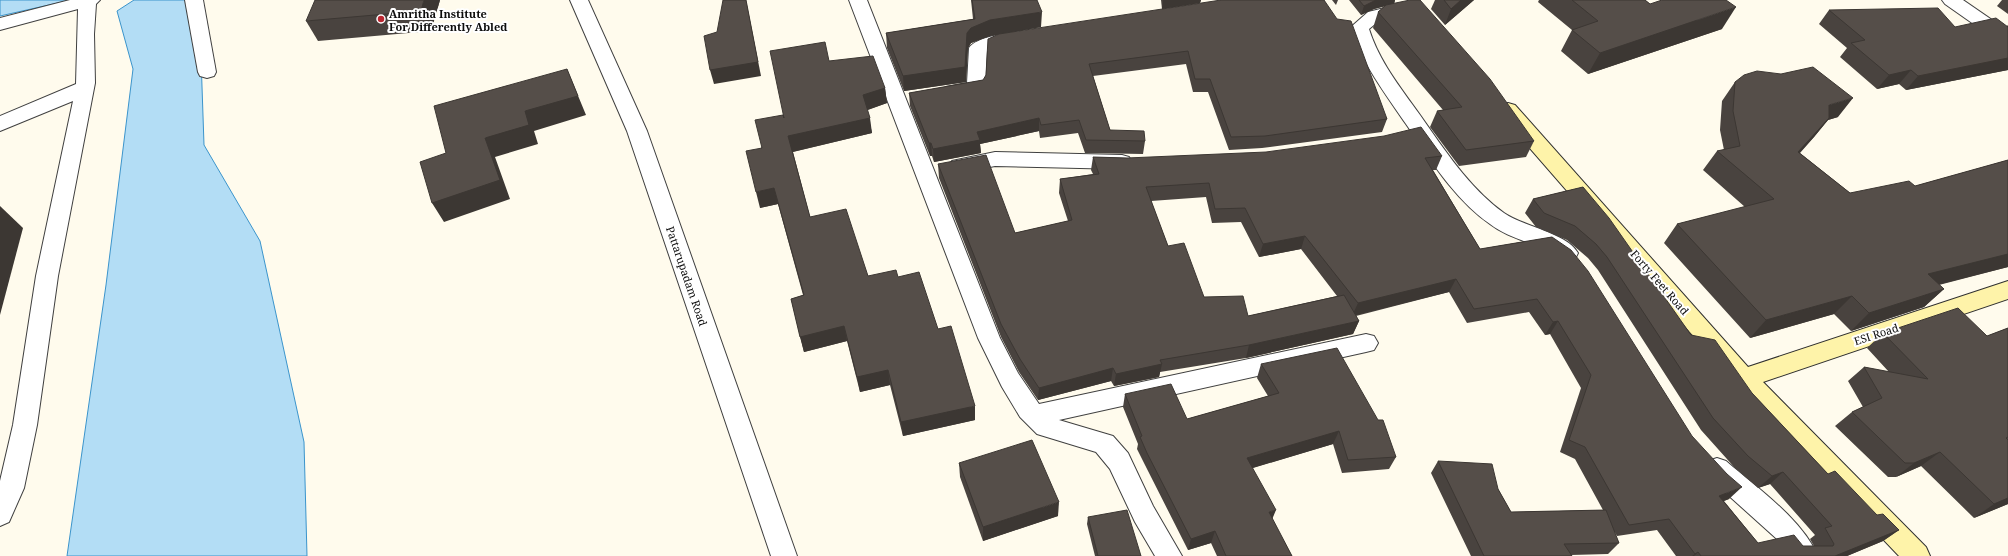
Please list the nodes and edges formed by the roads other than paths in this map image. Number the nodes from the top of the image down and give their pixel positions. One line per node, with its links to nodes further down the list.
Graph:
1 (194, 0): 10 (street)
2 (579, 0): 24 (street, Pattarupadam Road)
3 (858, 0): 16 (street)
4 (1951, 0): 9 (street)
5 (89, 1): 7 (street); 11 (street)
6 (1418, 8): 17 (street)
7 (0, 24)
8 (1034, 35): 12 (street)
9 (2008, 40)
10 (207, 72)
11 (85, 88): 14 (street); 23 (street)
12 (940, 93)
13 (1493, 93): 20 (main road, Forty Feet Road)
14 (0, 124)
15 (1139, 162): 16 (street)
16 (925, 172): 21 (street)
17 (1579, 265)
18 (2008, 290): 20 (main road, ESI Road)
19 (1366, 343): 21 (street)
20 (1744, 378): 27 (main road, Forty Feet Road)
21 (1035, 415): 25 (street)
22 (1705, 455): 26 (street)
23 (0, 514)
24 (784, 556)
25 (1169, 556)
26 (1806, 556)
27 (1917, 556)

